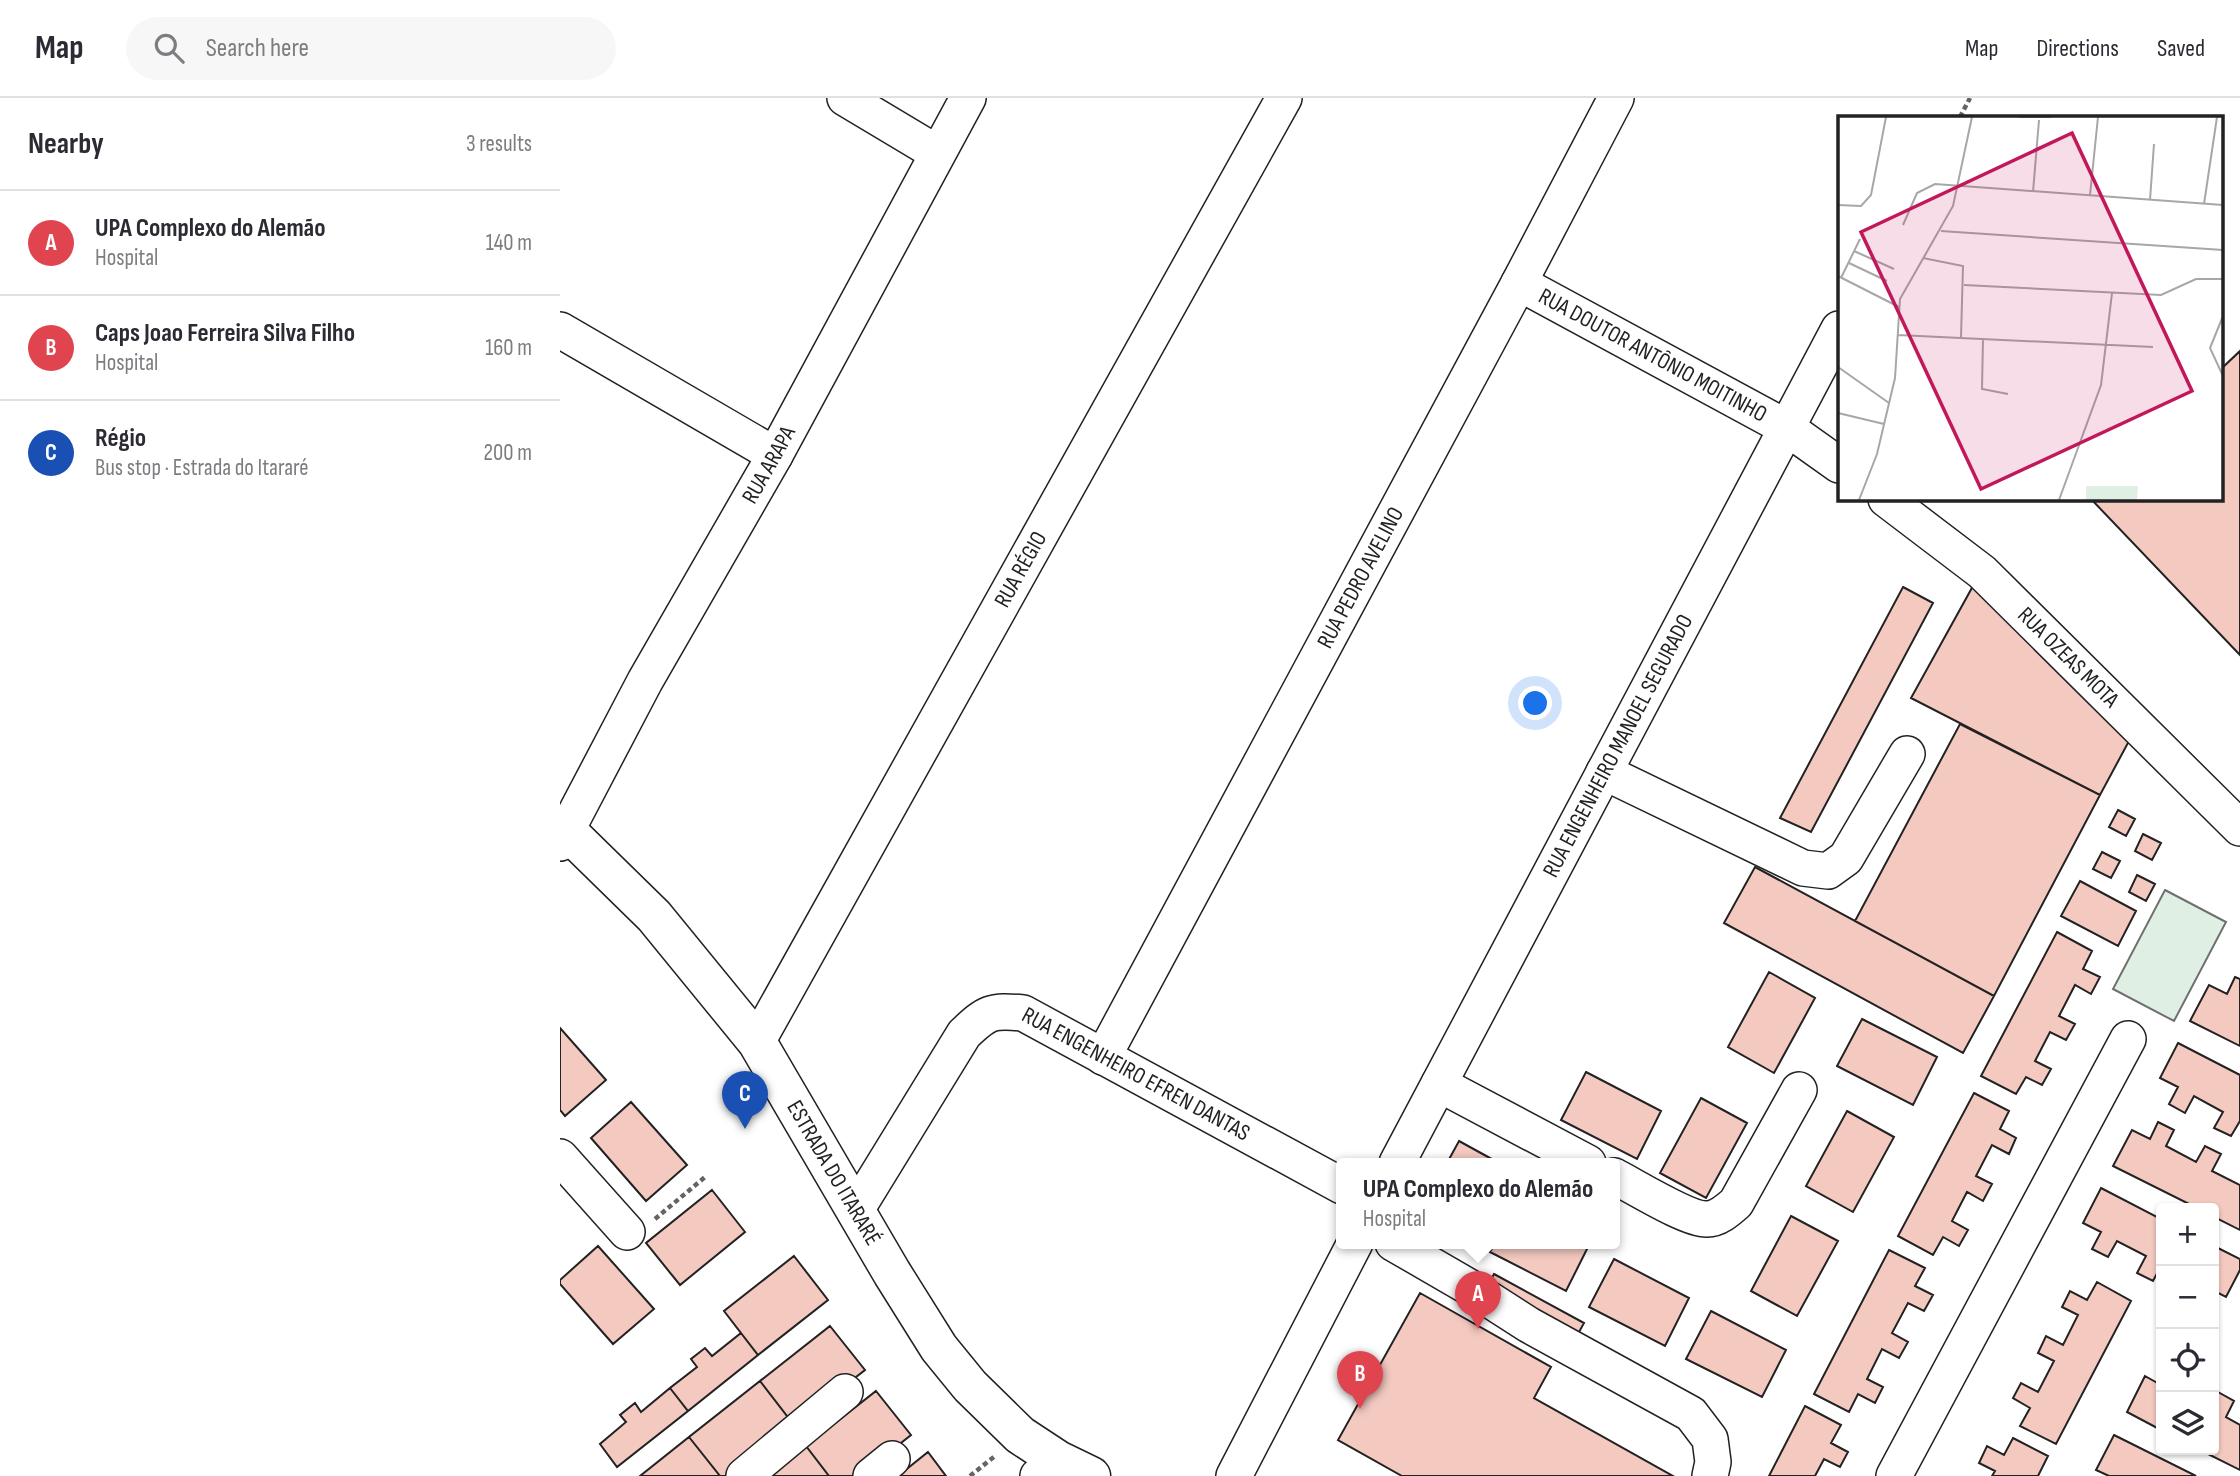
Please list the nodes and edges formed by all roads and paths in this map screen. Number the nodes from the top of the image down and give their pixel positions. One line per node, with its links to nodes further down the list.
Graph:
1 (845, 98): 7 (street)
2 (968, 98): 7 (street, RUA ARAPA)
3 (1284, 98): 20 (street, RUA RÉGIO)
4 (1616, 98): 8 (street, RUA PEDRO AVELINO)
5 (1970, 98): 6 (path)
6 (1961, 116)
7 (937, 153): 12 (street, RUA ARAPA)
8 (1519, 283): 11 (street, RUA DOUTOR ANTÔNIO MOITINHO); 21 (street, RUA PEDRO AVELINO)
9 (560, 330): 12 (street)
10 (1838, 331): 11 (street, RUA ENGENHEIRO MANOEL SEGURADO)
11 (1787, 428): 13 (street); 16 (street, RUA ENGENHEIRO MANOEL SEGURADO)
12 (775, 455): 18 (street, RUA ARAPA)
13 (1838, 464)
14 (1887, 500): 17 (street, RUA OZEAS MOTA)
15 (1907, 754): 16 (street)
16 (1604, 772): 22 (street, RUA ENGENHEIRO MANOEL SEGURADO)
17 (2240, 828)
18 (562, 832): 20 (main road, ESTRADA DO ITARARÉ)
19 (2128, 1040): 39 (street)
20 (757, 1042): 30 (main road, ESTRADA DO ITARARÉ)
21 (1102, 1057): 29 (street, RUA ENGENHEIRO EFREN DANTAS); 30 (street, RUA ENGENHEIRO EFREN DANTAS)
22 (1439, 1084): 25 (street, RUA ENGENHEIRO MANOEL SEGURADO); 26 (street)
23 (1799, 1090): 28 (street)
24 (560, 1157): 31 (street)
25 (1400, 1158)
26 (1579, 1158)
27 (705, 1177): 31 (path)
28 (1620, 1179)
29 (1336, 1183)
30 (856, 1210): 35 (main road, ESTRADA DO ITARARÉ)
31 (627, 1232)
32 (1352, 1249): 37 (street)
33 (1403, 1249): 38 (street)
34 (845, 1392): 36 (street)
35 (1062, 1471)
36 (744, 1476)
37 (1234, 1476)
38 (1710, 1476)
39 (1894, 1476)

